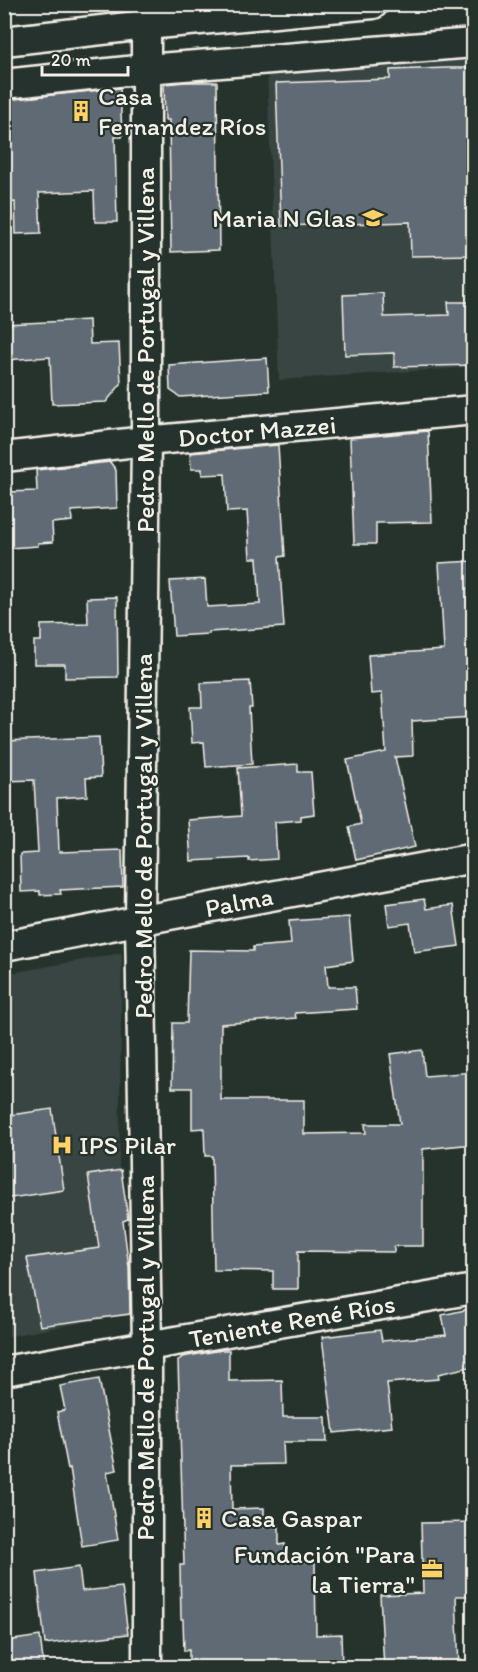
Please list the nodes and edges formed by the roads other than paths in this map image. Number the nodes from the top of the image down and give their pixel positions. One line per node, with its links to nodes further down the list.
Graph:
1 (373, 4): 2 (street)
2 (146, 15): 3 (street); 5 (street, Pedro Mello de Portugal y Villena)
3 (4, 41)
4 (474, 43): 5 (street)
5 (146, 69): 6 (street); 8 (street, Pedro Mello de Portugal y Villena)
6 (4, 84)
7 (474, 410): 8 (street, Doctor Mazzei)
8 (146, 441): 9 (street, Doctor Mazzei); 11 (street, Pedro Mello de Portugal y Villena)
9 (4, 457)
10 (474, 858): 11 (street, Palma)
11 (140, 921): 12 (street, Palma); 14 (street, Pedro Mello de Portugal y Villena)
12 (4, 946)
13 (474, 1289): 14 (street, Teniente René Ríos)
14 (147, 1346): 15 (street, Teniente René Ríos); 16 (street, Pedro Mello de Portugal y Villena)
15 (4, 1371)
16 (147, 1668)

